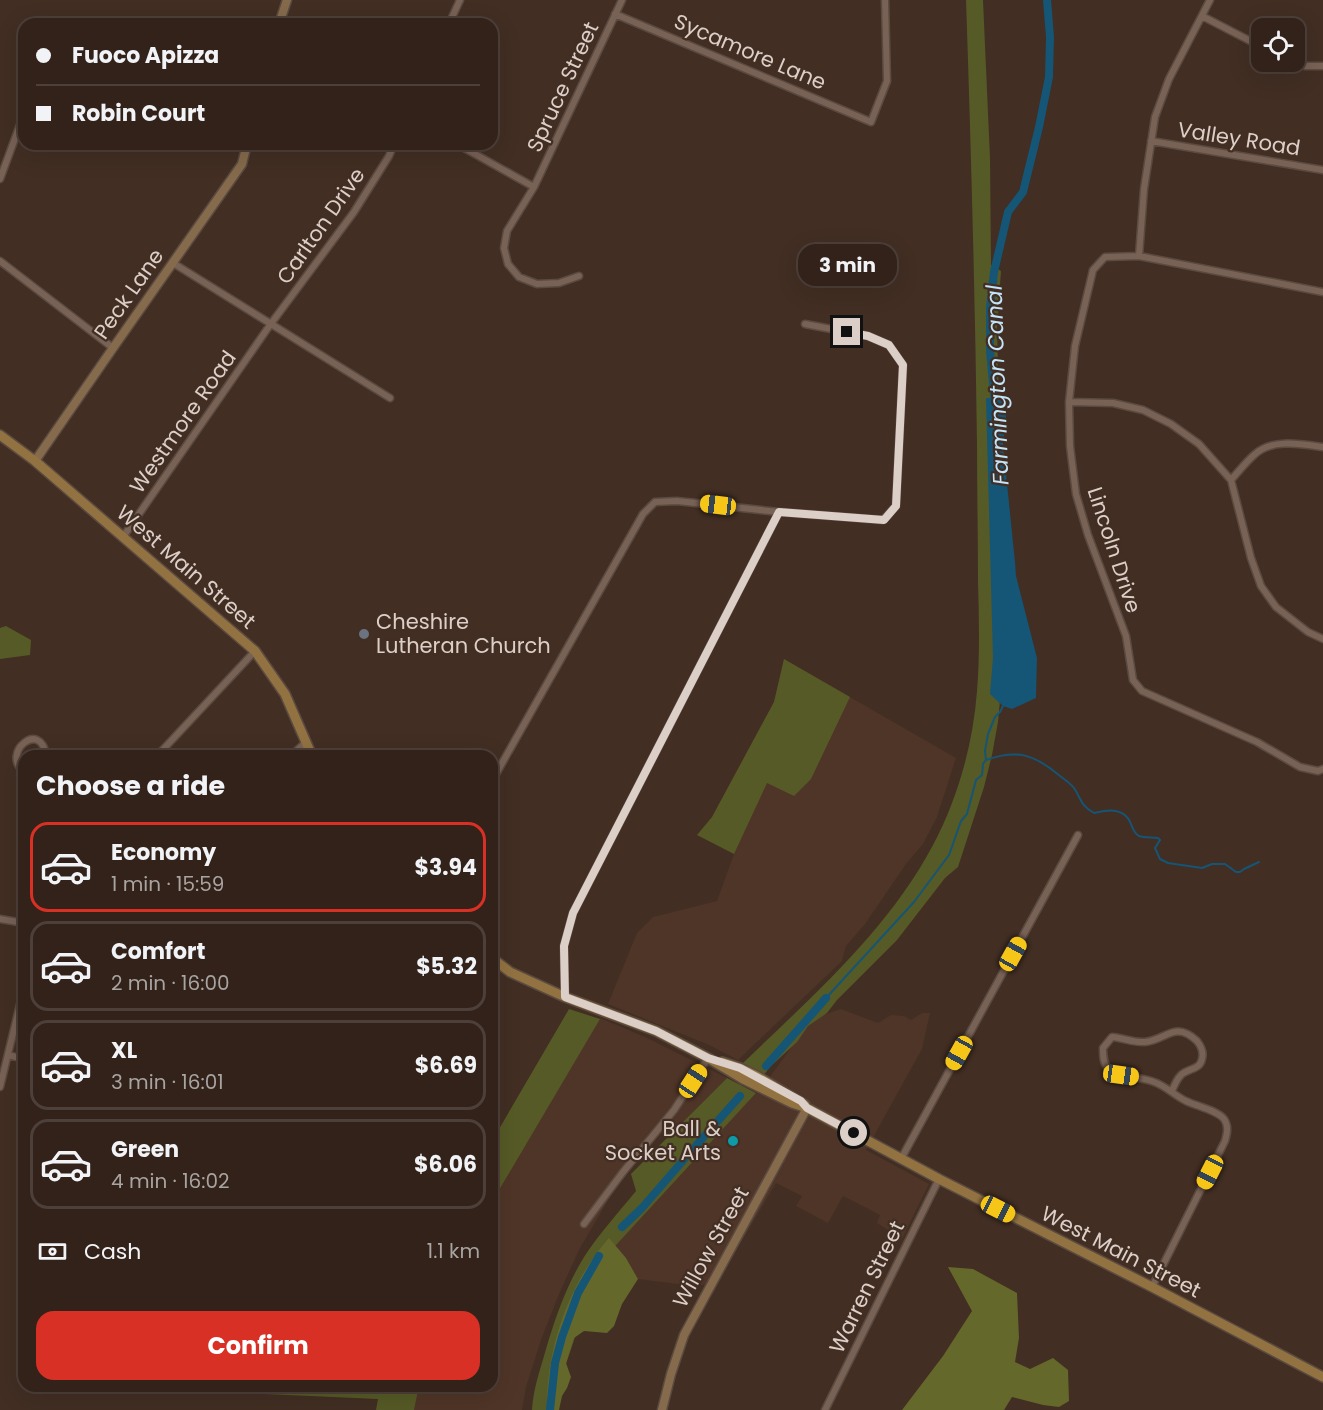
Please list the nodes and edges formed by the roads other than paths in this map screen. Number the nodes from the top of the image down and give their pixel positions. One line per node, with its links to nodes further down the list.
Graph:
1 (287, 0): 8 (street)
2 (460, 0): 9 (street)
3 (622, 0): 6 (street, Spruce Street)
4 (885, 0): 6 (street, Sycamore Lane)
5 (1210, 0): 7 (street)
6 (615, 14): 20 (street, Spruce Street)
7 (1202, 16): 10 (street); 14 (street)
8 (281, 18)
9 (452, 18)
10 (1251, 41)
11 (1305, 66): 12 (street)
12 (1323, 66)
13 (18, 130): 19 (street)
14 (1150, 141): 18 (street, Valley Road); 21 (street)
15 (246, 150): 23 (street, Peck Lane)
16 (392, 150): 27 (street, Carlton Drive)
17 (468, 150): 20 (street)
18 (1323, 170)
19 (0, 179)
20 (534, 188): 24 (street, Spruce Street)
21 (1139, 256): 25 (street, Lincoln Drive); 30 (street, Lincoln Drive)
22 (0, 261): 28 (street)
23 (172, 263): 27 (street); 28 (street, Peck Lane)
24 (579, 276)
25 (1323, 292)
26 (805, 324): 35 (street)
27 (270, 325): 29 (street); 36 (street, Westmore Road)
28 (113, 348): 33 (street, Peck Lane)
29 (390, 398)
30 (1069, 402): 34 (street); 45 (street, Lincoln Drive)
31 (0, 435): 33 (main road, West Main Street)
32 (1323, 447): 34 (street)
33 (35, 461): 36 (main road, West Main Street)
34 (1231, 480): 37 (street)
35 (779, 512): 46 (street); 51 (street)
36 (123, 537): 38 (main road, West Main Street)
37 (1323, 639)
38 (255, 651): 39 (main road, West Main Street); 41 (street)
39 (306, 742): 42 (street); 43 (main road, West Main Street)
40 (44, 750): 44 (street)
41 (163, 750)
42 (297, 750)
43 (309, 750)
44 (18, 766)
45 (1323, 769)
46 (498, 771)
47 (1078, 835): 59 (street)
48 (0, 919): 49 (street)
49 (18, 922)
50 (498, 963): 51 (main road, West Main Street)
51 (565, 997): 55 (main road, West Main Street)
52 (18, 1013): 53 (street)
53 (8, 1055): 54 (street); 56 (street)
54 (18, 1058)
55 (708, 1058): 58 (main road, West Main Street); 61 (street)
56 (0, 1087)
57 (1172, 1091): 57 (street); 62 (street)
58 (807, 1108): 59 (main road, West Main Street); 64 (street, Willow Street)
59 (901, 1159): 60 (main road, West Main Street)
60 (939, 1179): 62 (main road, West Main Street); 65 (street, Warren Street)
61 (584, 1224)
62 (1152, 1287): 63 (main road, West Main Street)
63 (1323, 1376)
64 (662, 1410)
65 (825, 1410)

